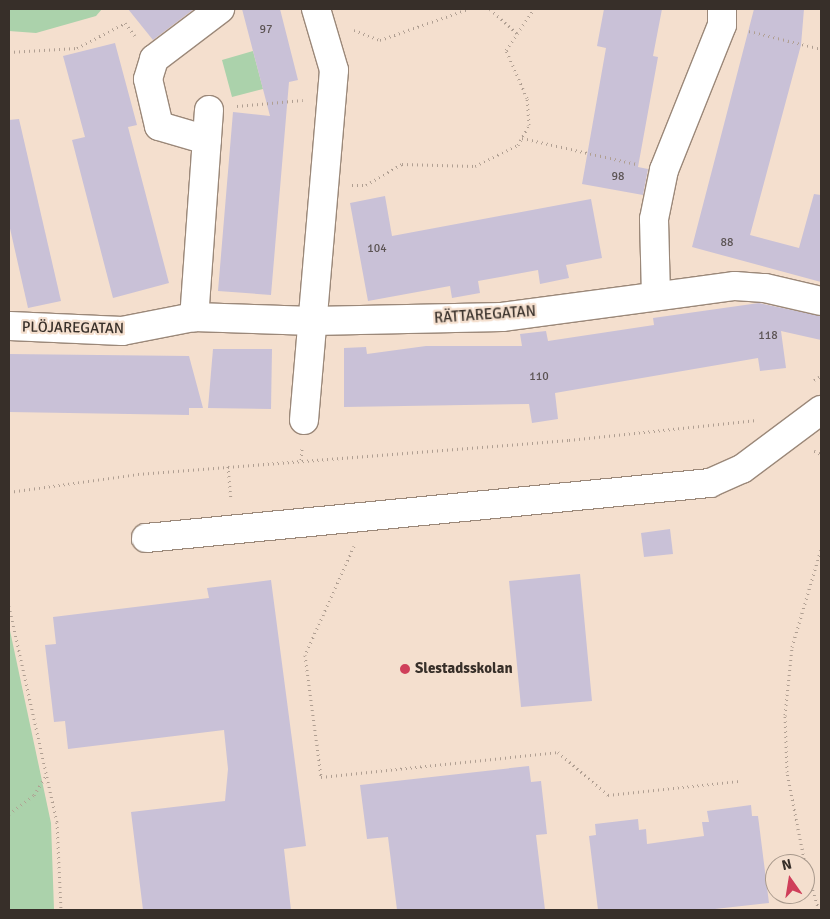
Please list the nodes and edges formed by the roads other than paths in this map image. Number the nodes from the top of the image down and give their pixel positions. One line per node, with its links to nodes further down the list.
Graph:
1 (220, 9): 5 (street)
2 (318, 13): 9 (street)
3 (722, 17): 6 (street)
4 (208, 110): 5 (street)
5 (207, 140): 8 (street)
6 (656, 296): 7 (street, RÄTTAREGATAN); 9 (street, RÄTTAREGATAN)
7 (821, 301)
8 (194, 317): 9 (street, PLÖJAREGATAN); 10 (street, PLÖJAREGATAN)
9 (313, 321): 12 (street)
10 (10, 326)
11 (821, 410): 13 (street)
12 (304, 420)
13 (146, 538)

